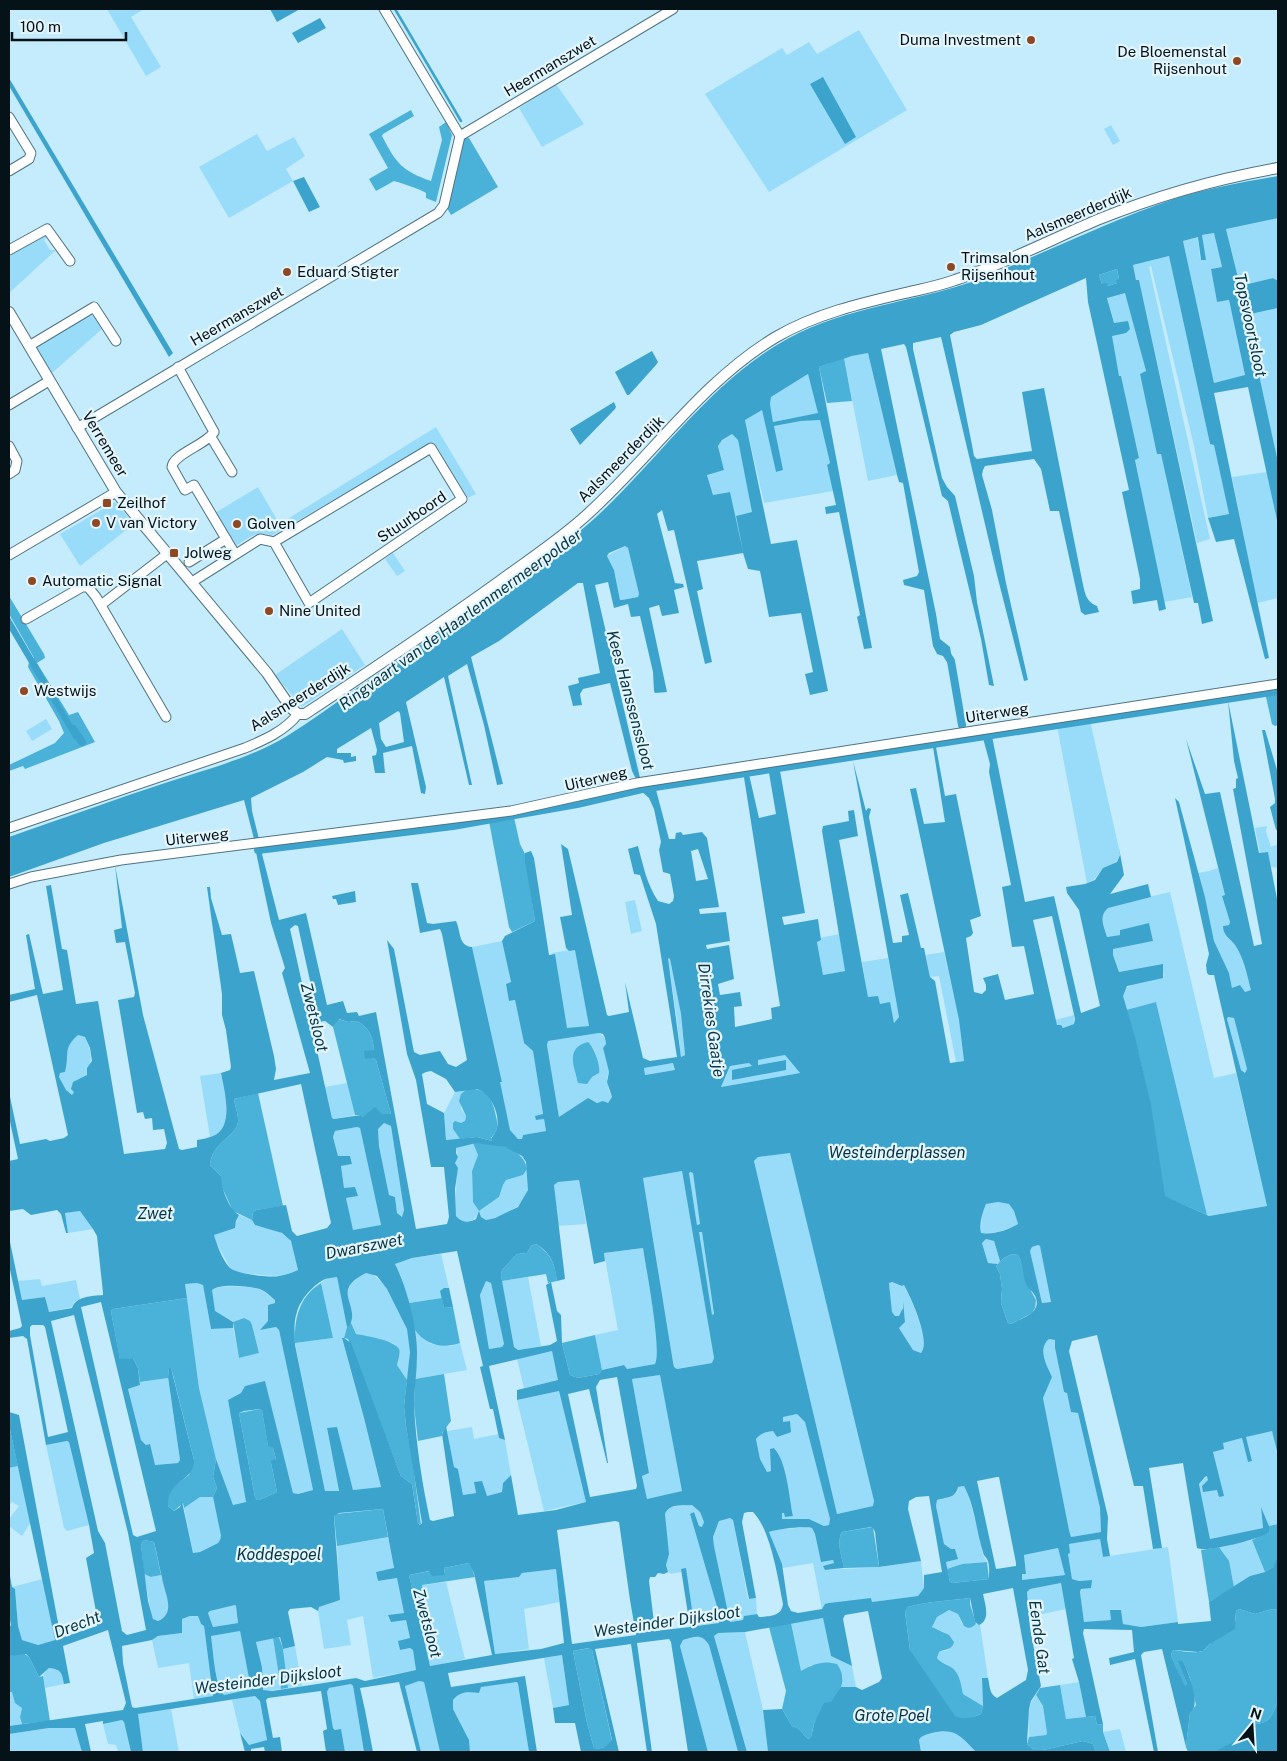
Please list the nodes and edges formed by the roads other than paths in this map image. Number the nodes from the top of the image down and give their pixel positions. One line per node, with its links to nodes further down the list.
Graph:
1 (384, 9): 4 (street)
2 (673, 9): 4 (street, Heermanszwet)
3 (9, 117): 6 (street)
4 (460, 136): 12 (street, Heermanszwet)
5 (1278, 168): 31 (street, Aalsmeerderdijk)
6 (9, 171)
7 (9, 250): 8 (street)
8 (70, 261)
9 (9, 312): 11 (street, Verremeer)
10 (116, 341): 11 (street)
11 (29, 346): 13 (street, Verremeer)
12 (178, 367): 15 (street, Heermanszwet); 16 (street)
13 (49, 381): 14 (street); 15 (street, Verremeer)
14 (9, 405)
15 (77, 428): 20 (street, Verremeer)
16 (212, 437): 18 (street); 21 (street)
17 (9, 446): 19 (street)
18 (232, 472)
19 (9, 474)
20 (116, 492): 23 (street, Verremeer); 25 (street)
21 (226, 540): 24 (street); 26 (street)
22 (274, 542): 22 (street, Stuurboord); 24 (street, Stuurboord)
23 (167, 554): 27 (street, Verremeer); 28 (street)
24 (235, 554): 27 (street, Stuurboord)
25 (9, 555)
26 (189, 562)
27 (192, 582): 31 (street, Verremeer)
28 (101, 605): 29 (street); 32 (street)
29 (26, 619)
30 (1278, 684): 34 (street, Uiterweg)
31 (298, 714): 33 (street, Aalsmeerderdijk)
32 (166, 717)
33 (9, 828)
34 (9, 884)

